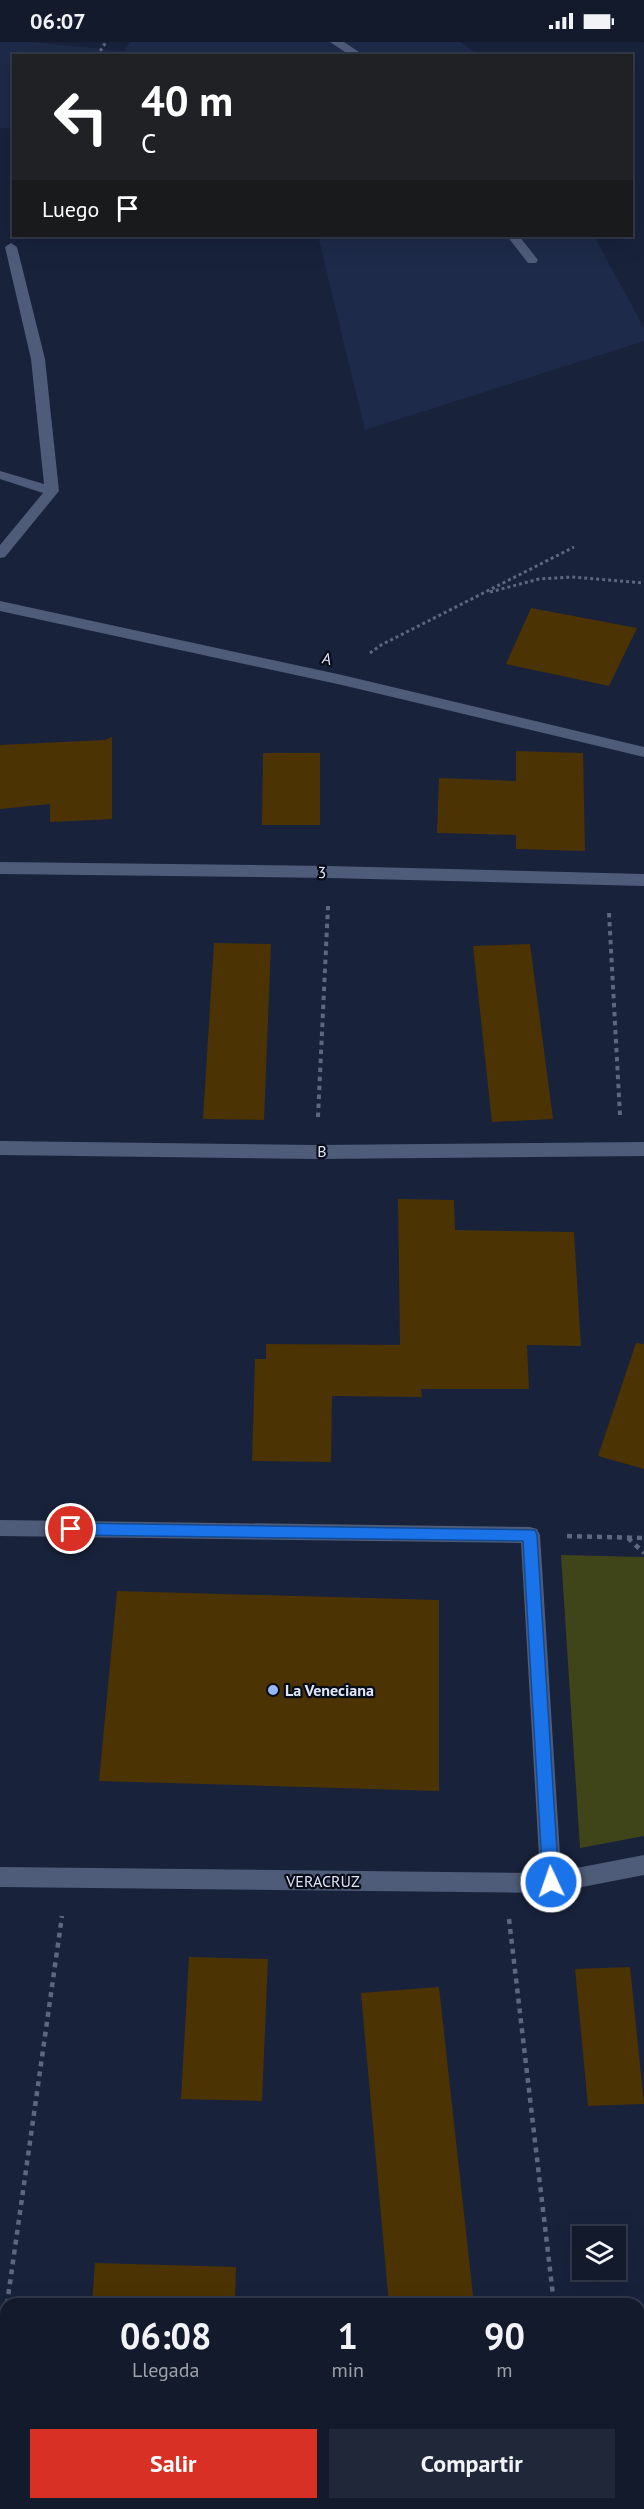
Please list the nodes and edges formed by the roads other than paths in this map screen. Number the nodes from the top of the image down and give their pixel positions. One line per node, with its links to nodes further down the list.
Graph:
1 (336, 42): 2 (street)
2 (357, 54)
3 (514, 237): 5 (street)
4 (11, 248): 7 (street)
5 (532, 260)
6 (0, 475): 7 (street)
7 (52, 491): 8 (street)
8 (0, 554)
9 (0, 606): 10 (street, A)
10 (644, 752)
11 (0, 868): 12 (street, 3)
12 (644, 880)
13 (0, 1148): 14 (street, B)
14 (644, 1149)
15 (0, 1528): 18 (street)
16 (644, 1865): 18 (street, VERACRUZ)
17 (0, 1877): 18 (street, VERACRUZ)
18 (551, 1882)

